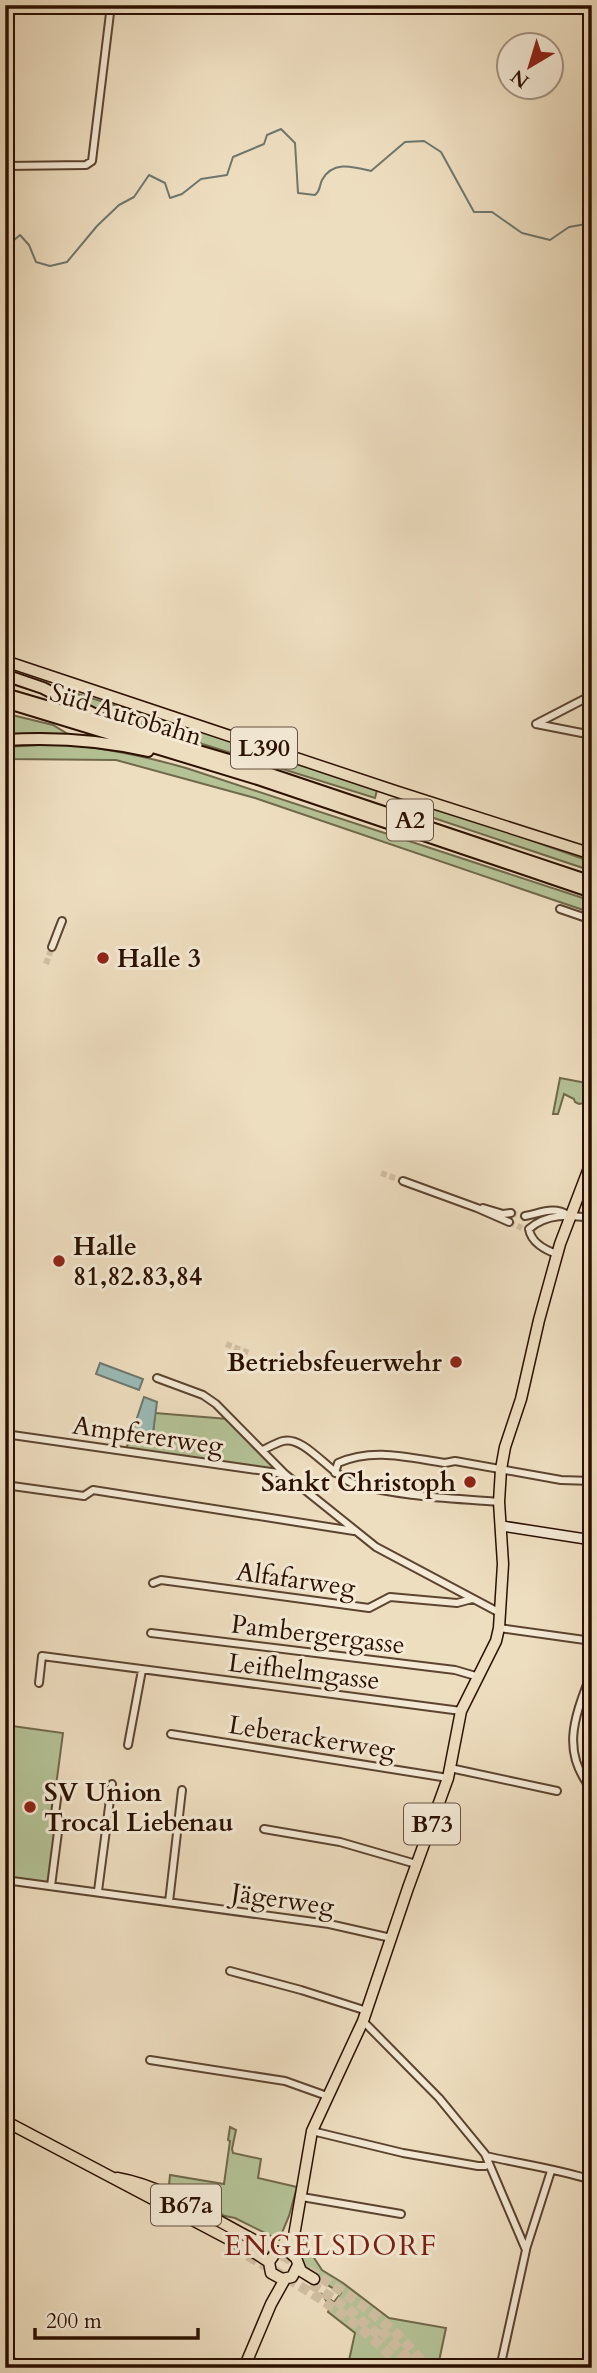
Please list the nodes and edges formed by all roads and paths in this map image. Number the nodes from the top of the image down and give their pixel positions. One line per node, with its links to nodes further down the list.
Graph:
1 (111, 5): 4 (street)
2 (498, 5): 3 (street)
3 (592, 9)
4 (5, 166)
5 (5, 661): 14 (main road, L390)
6 (5, 675): 10 (highway)
7 (5, 694): 10 (highway, Süd Autobahn / A2)
8 (590, 698): 11 (street)
9 (5, 702): 13 (highway, Süd Autobahn / A2)
10 (118, 725): 15 (highway, Süd Autobahn / A2)
11 (592, 735)
12 (5, 740): 13 (highway)
13 (181, 754): 16 (highway, Süd Autobahn / A2)
14 (592, 855)
15 (592, 882)
16 (592, 892)
17 (560, 909): 18 (street)
18 (592, 920)
19 (62, 921): 20 (street)
20 (52, 947)
21 (592, 1160): 26 (main road, B73)
22 (403, 1181): 23 (street)
23 (477, 1208): 24 (street); 28 (street)
24 (511, 1213)
25 (525, 1216): 26 (street)
26 (570, 1216): 27 (street); 29 (main road, B73); 29 (street)
27 (592, 1218)
28 (509, 1222)
29 (557, 1254): 35 (main road, B73)
30 (157, 1378): 32 (street)
31 (5, 1434): 36 (street, Ampfererweg)
32 (263, 1450): 33 (street); 36 (street)
33 (323, 1462): 34 (street); 37 (street)
34 (338, 1463): 35 (street); 37 (street)
35 (501, 1469): 38 (street); 40 (main road, B73)
36 (285, 1474): 42 (street)
37 (335, 1474): 40 (street)
38 (592, 1481)
39 (5, 1485): 42 (street)
40 (499, 1502): 41 (main road, B73)
41 (502, 1526): 43 (street); 46 (main road, B73)
42 (356, 1532): 45 (street)
43 (592, 1540)
44 (153, 1583): 45 (street, Alfafarweg)
45 (472, 1599): 46 (street)
46 (500, 1613): 47 (main road, B73)
47 (499, 1628): 49 (street); 52 (main road, B73)
48 (151, 1633): 52 (street, Pambergergasse)
49 (592, 1641)
50 (142, 1670): 53 (street, Leifhelmgasse); 54 (street, Leifhelmgasse); 56 (street)
51 (592, 1671): 60 (street)
52 (479, 1677): 54 (main road, B73)
53 (39, 1683)
54 (461, 1711): 57 (main road, B73)
55 (170, 1734): 57 (street, Leberackerweg)
56 (128, 1745)
57 (449, 1773): 62 (street, Leberackerweg); 64 (main road, B73)
58 (111, 1784): 67 (street)
59 (182, 1790): 68 (street)
60 (592, 1790)
61 (58, 1791): 66 (street)
62 (557, 1791)
63 (264, 1829): 64 (street)
64 (416, 1864): 69 (main road, B73)
65 (5, 1880): 66 (street, Jägerweg)
66 (51, 1886): 67 (street, Jägerweg)
67 (98, 1891): 68 (street, Jägerweg)
68 (169, 1902): 69 (street, Jägerweg)
69 (391, 1938): 71 (main road, B73)
70 (230, 1971): 71 (street)
71 (365, 2016): 73 (main road, B73); 76 (street)
72 (150, 2060): 73 (street)
73 (327, 2096): 75 (main road, B73)
74 (5, 2121): 78 (main road, B67a)
75 (316, 2132): 76 (street); 80 (main road, B73)
76 (487, 2160): 77 (street); 83 (street)
77 (551, 2171): 79 (street); 83 (street)
78 (113, 2177): 82 (main road, B67a); 84 (main road); 85 (main road, B67a)
79 (592, 2180)
80 (302, 2197): 81 (street); 84 (main road, B73)
81 (401, 2214)
82 (256, 2241)
83 (526, 2250): 93 (street)
84 (279, 2255): 86 (main road); 87 (main road, B73)
85 (248, 2256)
86 (298, 2265): 88 (main road); 88 (main road)
87 (274, 2276): 88 (main road); 89 (main road)
88 (289, 2278): 89 (main road)
89 (271, 2304): 92 (main road)
90 (5, 2360): 91 (street)
91 (35, 2368)
92 (244, 2368)
93 (500, 2368)

